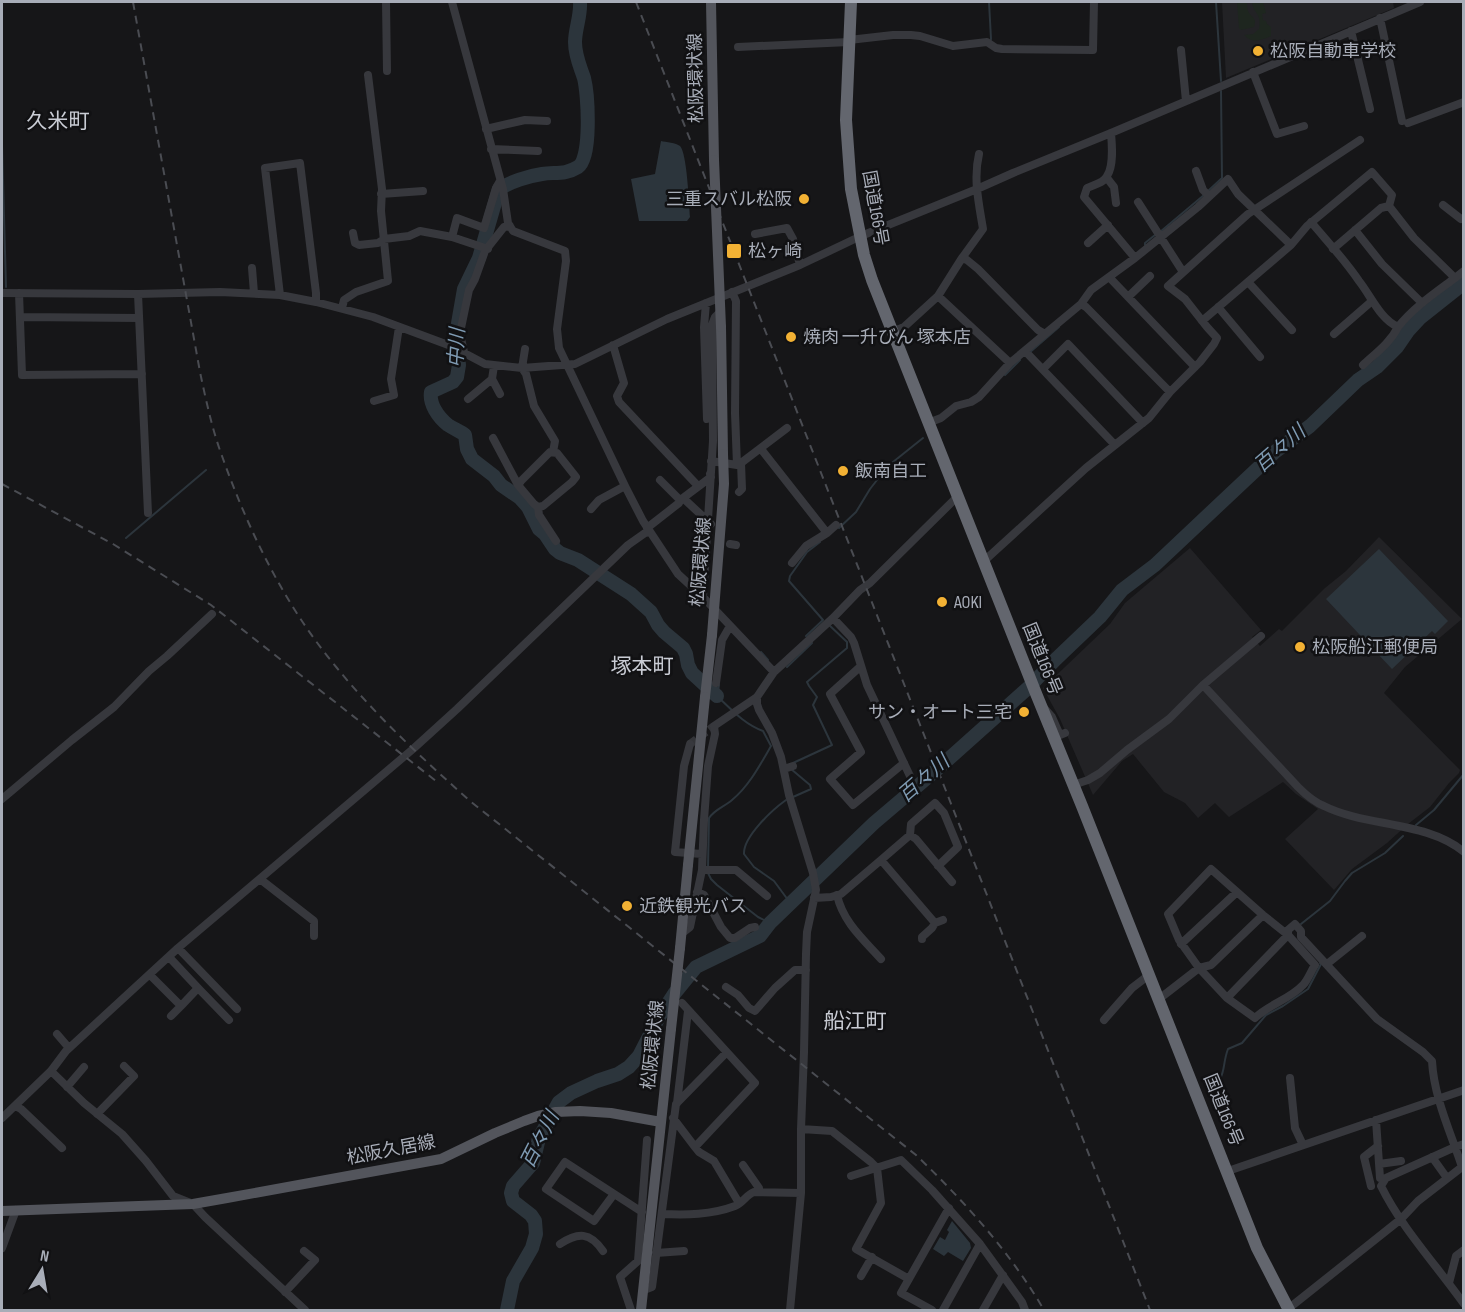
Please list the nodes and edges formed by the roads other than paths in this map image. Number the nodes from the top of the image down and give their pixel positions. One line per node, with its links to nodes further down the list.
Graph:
1 (386, 2): 12 (street)
2 (452, 2): 20 (street)
3 (711, 2): 78 (main road, 松阪環状線, bridge)
4 (851, 2): 9 (highway, 国道166号)
5 (1094, 2): 9 (street)
6 (1420, 2): 7 (street)
7 (1380, 18): 8 (street); 16 (street)
8 (1351, 31): 13 (street); 17 (street)
9 (849, 41): 10 (street); 46 (highway, 国道166号)
10 (738, 47)
11 (1181, 50): 15 (street)
12 (387, 71)
13 (1253, 72): 15 (street); 19 (street)
14 (368, 75): 31 (street)
15 (1186, 101): 21 (street)
16 (1464, 102)
17 (1370, 109)
18 (548, 121): 20 (street)
19 (1304, 126)
20 (486, 129): 23 (street)
21 (1111, 133): 27 (street); 29 (street)
22 (1360, 140): 37 (street)
23 (491, 149): 24 (street); 28 (street)
24 (538, 151)
25 (979, 154): 29 (street)
26 (1196, 171): 32 (street)
27 (1107, 178): 34 (street); 40 (street)
28 (501, 185): 41 (street); 47 (street)
29 (977, 189): 46 (street); 54 (street)
30 (423, 190): 31 (street)
31 (381, 194): 48 (street)
32 (1207, 194): 37 (street); 45 (street)
33 (1138, 202): 45 (street)
34 (1116, 203)
35 (1443, 205): 38 (street)
36 (1389, 206): 39 (street); 42 (street); 61 (street)
37 (1254, 210): 50 (street); 58 (street)
38 (1463, 219)
39 (1311, 222): 50 (street); 52 (street)
40 (1108, 225): 49 (street); 53 (street)
41 (510, 226): 51 (street); 94 (street)
42 (1355, 230): 52 (street); 74 (street)
43 (353, 233): 48 (street)
44 (754, 234): 55 (street)
45 (1158, 234): 53 (street); 58 (street)
46 (861, 236): 55 (street); 85 (highway, 国道166号)
47 (452, 237): 48 (street); 51 (street)
48 (384, 239): 77 (street)
49 (1088, 243)
50 (1291, 245): 62 (street)
51 (488, 249): 90 (street)
52 (1333, 249): 71 (street)
53 (1141, 252): 60 (street)
54 (962, 258): 69 (street); 86 (street)
55 (800, 265): 63 (street)
56 (252, 268): 65 (street)
57 (1464, 271): 61 (street)
58 (1183, 272): 81 (street)
59 (1149, 276): 70 (street)
60 (1109, 277): 70 (street); 75 (street)
61 (1455, 278): 74 (street)
62 (1248, 282): 76 (street); 84 (street)
63 (732, 292): 73 (street); 114 (street)
64 (2, 293): 66 (street)
65 (254, 293): 67 (street); 68 (street)
66 (19, 294): 67 (street); 79 (street)
67 (138, 294): 80 (street)
68 (280, 295): 72 (street); 72 (street)
69 (938, 296): 85 (street); 93 (street)
70 (1128, 297): 97 (street)
71 (1372, 301): 83 (street); 87 (street)
72 (316, 302): 77 (street)
73 (706, 303): 88 (street); 115 (street)
74 (1422, 303): 83 (street)
75 (1081, 304): 86 (street); 102 (street)
76 (1218, 307): 81 (street); 92 (street)
77 (342, 308): 82 (street)
78 (720, 312): 113 (street); 165 (main road, 松阪環状線, bridge)
79 (20, 317): 80 (street); 100 (street)
80 (139, 318): 100 (street)
81 (1202, 321): 97 (street)
82 (399, 327): 90 (street); 105 (street)
83 (1398, 327): 95 (street)
84 (1292, 330)
85 (892, 332): 106 (highway, 国道166号)
86 (1045, 334): 91 (street)
87 (1334, 334)
88 (613, 345): 94 (street); 119 (street)
89 (525, 349): 98 (street)
90 (462, 352): 96 (street)
91 (1027, 353): 93 (street); 99 (street)
92 (1260, 357)
93 (1010, 363): 106 (street)
94 (567, 365): 98 (street); 118 (street)
95 (1363, 365)
96 (494, 366): 98 (street); 101 (street)
97 (1195, 367): 102 (street)
98 (522, 368): 112 (street)
99 (1043, 369): 107 (street); 110 (street)
100 (142, 374): 125 (street)
101 (492, 379): 103 (street); 104 (street)
102 (1170, 392): 107 (street)
103 (500, 394)
104 (468, 399)
105 (374, 401)
106 (928, 423): 121 (highway, 国道166号)
107 (1143, 423): 110 (street)
108 (787, 428): 111 (street)
109 (493, 438): 117 (street)
110 (1115, 445): 131 (street)
111 (761, 449): 114 (street); 129 (street)
112 (553, 452): 117 (street); 123 (street)
113 (711, 461): 114 (street); 115 (street)
114 (739, 464): 120 (street)
115 (711, 477): 119 (street); 126 (street)
116 (660, 480): 122 (street)
117 (518, 485): 123 (street)
118 (625, 486): 124 (street); 128 (street)
119 (698, 486): 122 (street)
120 (739, 492)
121 (957, 496): 131 (highway, 国道166号); 135 (street)
122 (681, 499): 126 (street); 128 (street)
123 (538, 507): 130 (street)
124 (591, 508)
125 (148, 513)
126 (711, 523): 133 (street)
127 (836, 525): 129 (street)
128 (648, 530): 133 (street); 156 (street)
129 (827, 533): 132 (street)
130 (556, 541)
131 (984, 561): 143 (highway, 国道166号)
132 (792, 563)
133 (703, 597): 136 (street)
134 (212, 614): 149 (street)
135 (829, 622): 138 (street); 139 (street)
136 (730, 626): 139 (street); 140 (street)
137 (1261, 636): 141 (street)
138 (861, 666): 146 (street); 146 (street)
139 (774, 672): 142 (street)
140 (716, 684)
141 (1203, 685): 148 (street); 151 (street)
142 (757, 697): 152 (street); 162 (street)
143 (1038, 698): 144 (street); 148 (highway, 国道166号)
144 (1065, 733)
145 (690, 744): 152 (street)
146 (904, 763): 147 (street)
147 (910, 776)
148 (1074, 784): 178 (highway, 国道166号)
149 (2, 799)
150 (910, 835): 153 (street); 154 (street); 154 (street)
151 (1464, 852)
152 (702, 854): 155 (street)
153 (881, 860): 160 (street); 169 (street)
154 (938, 866): 157 (street)
155 (706, 870): 158 (street); 161 (street)
156 (260, 879): 167 (street); 171 (street)
157 (952, 882)
158 (697, 892): 164 (street); 165 (street)
159 (1237, 892): 163 (street); 170 (street); 170 (street)
160 (837, 895): 162 (street); 173 (street)
161 (767, 896)
162 (814, 898): 176 (street)
163 (1263, 915): 166 (street); 175 (street)
164 (755, 927)
165 (681, 934): 206 (main road, 松阪環状線, bridge)
166 (1288, 935): 174 (street); 181 (street); 181 (street)
167 (314, 936)
168 (1362, 936): 174 (street)
169 (922, 939)
170 (1181, 944): 175 (street)
171 (178, 948): 172 (street); 185 (street)
172 (169, 957): 177 (street); 180 (street)
173 (880, 959)
174 (1327, 964): 199 (street)
175 (1199, 968): 181 (street); 182 (street)
176 (806, 970): 179 (street); 207 (street)
177 (150, 975): 184 (street); 191 (street)
178 (1149, 975): 182 (highway, 国道166号); 189 (street)
179 (726, 987)
180 (198, 988): 184 (street); 188 (street)
181 (1227, 998)
182 (1159, 999): 220 (highway, 国道166号)
183 (681, 1003): 186 (street)
184 (181, 1006): 187 (street)
185 (237, 1009)
186 (688, 1011): 192 (street); 200 (street)
187 (171, 1016)
188 (229, 1020)
189 (1104, 1020)
190 (57, 1034): 191 (street)
191 (69, 1048): 195 (street)
192 (726, 1053): 200 (street); 212 (street)
193 (124, 1066): 202 (street)
194 (84, 1067): 197 (street)
195 (51, 1071): 197 (street); 201 (street)
196 (1290, 1077): 209 (street)
197 (67, 1087): 202 (street)
198 (1464, 1090): 199 (street)
199 (1438, 1099): 205 (street); 210 (street)
200 (677, 1103): 204 (street)
201 (15, 1106): 203 (street); 213 (street)
202 (97, 1114): 229 (street)
203 (2, 1118)
204 (674, 1118): 212 (street); 234 (street)
205 (1376, 1120): 209 (street); 211 (street)
206 (661, 1122): 229 (main road, 松阪久居線); 251 (main road)
207 (801, 1129): 218 (street); 226 (street)
208 (647, 1140): 233 (street)
209 (1303, 1145): 220 (street)
210 (1459, 1145): 214 (street); 219 (street)
211 (1377, 1146): 216 (street); 224 (street)
212 (695, 1147): 228 (street)
213 (62, 1148)
214 (1432, 1157): 223 (street); 235 (street)
215 (1401, 1161): 216 (street)
216 (1379, 1164): 222 (street)
217 (743, 1165): 225 (street)
218 (877, 1168): 221 (street); 230 (street); 246 (street)
219 (1463, 1168): 223 (street)
220 (1228, 1171): 256 (highway, 国道166号)
221 (851, 1176)
222 (1380, 1178)
223 (1447, 1178): 235 (street)
224 (1371, 1186)
225 (759, 1192): 226 (street); 228 (street)
226 (801, 1193): 259 (street)
227 (614, 1194): 233 (street); 236 (street); 236 (street)
228 (739, 1203): 234 (street)
229 (193, 1204): 231 (main road, 松阪久居線); 252 (street)
230 (949, 1208): 239 (street); 249 (street)
231 (16, 1210): 232 (main road, 松阪久居線); 240 (street)
232 (2, 1211)
233 (642, 1212): 257 (street)
234 (662, 1214): 245 (street)
235 (1401, 1219): 250 (street); 256 (street)
236 (594, 1221): 237 (street)
237 (588, 1236): 238 (street); 243 (street)
238 (560, 1244)
239 (980, 1244): 247 (street); 261 (street)
240 (2, 1248)
241 (1464, 1250): 250 (street)
242 (304, 1251): 252 (street)
243 (603, 1251)
244 (684, 1251): 245 (street)
245 (656, 1253): 251 (street)
246 (872, 1257): 248 (street); 249 (street)
247 (1003, 1275): 255 (street); 262 (street)
248 (861, 1276)
249 (909, 1279): 260 (street)
250 (1449, 1284): 253 (street)
251 (644, 1290): 258 (main road)
252 (285, 1292): 254 (street)
253 (1463, 1304)
254 (303, 1310)
255 (1024, 1310)
256 (1288, 1310)
257 (631, 1311)
258 (641, 1311)
259 (790, 1311)
260 (932, 1311)
261 (943, 1311)
262 (983, 1311)

